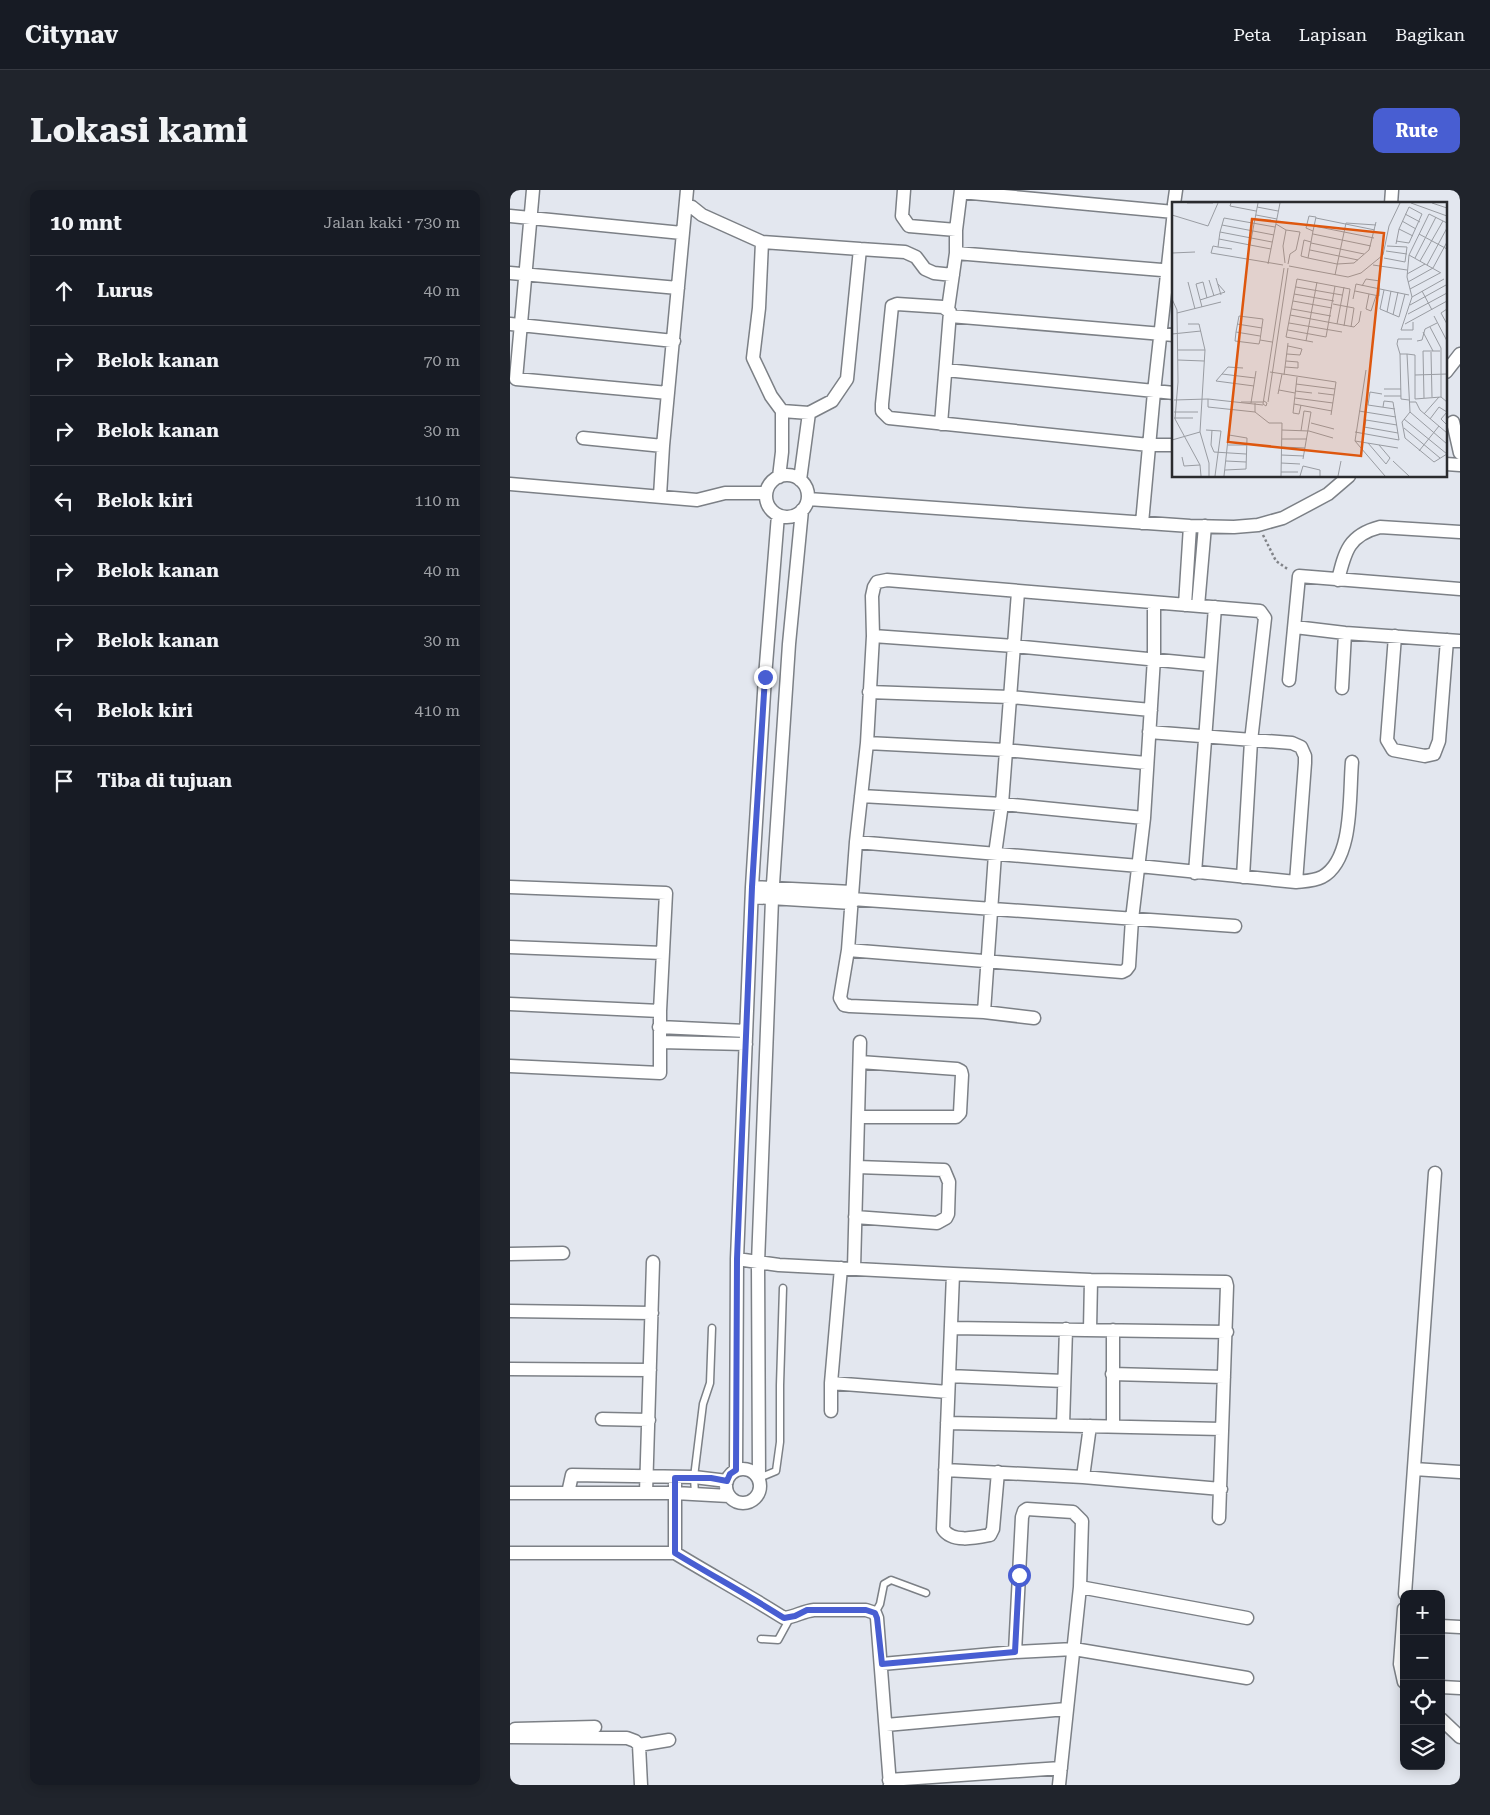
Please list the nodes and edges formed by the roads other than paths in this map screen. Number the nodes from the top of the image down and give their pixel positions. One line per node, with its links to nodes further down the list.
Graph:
1 (533, 190): 8 (street)
2 (687, 190): 5 (street)
3 (904, 190): 9 (street)
4 (961, 191): 6 (street); 9 (street)
5 (686, 206): 10 (street); 11 (street)
6 (1172, 212)
7 (510, 216): 8 (street)
8 (530, 217): 10 (street); 17 (street)
9 (956, 230): 14 (street)
10 (682, 232): 19 (street)
11 (762, 242): 12 (street); 31 (street)
12 (860, 249): 18 (street); 32 (street)
13 (1172, 251): 15 (street)
14 (956, 253): 15 (street); 18 (street)
15 (1171, 271): 22 (street)
16 (510, 273): 17 (street)
17 (526, 275): 19 (street); 21 (street)
18 (953, 275): 20 (street)
19 (678, 288): 23 (street)
20 (949, 312): 22 (street); 26 (street); 34 (street)
21 (516, 324): 23 (street); 27 (street)
22 (1168, 334): 29 (street)
23 (674, 341): 28 (street)
24 (1460, 354): 25 (street)
25 (1448, 369)
26 (946, 370): 29 (street); 34 (street)
27 (513, 378): 28 (street)
28 (668, 392): 38 (street)
29 (1154, 392): 30 (street); 37 (street)
30 (1172, 393)
31 (782, 411): 32 (street); 40 (street)
32 (809, 413): 42 (street)
33 (1453, 422): 39 (street)
34 (941, 424): 37 (street)
35 (583, 438): 38 (street)
36 (1172, 444): 37 (street)
37 (1149, 445): 48 (street)
38 (662, 446): 45 (street)
39 (1460, 453)
40 (779, 477): 42 (street); 44 (street)
41 (1348, 478): 50 (street)
42 (800, 480): 46 (street)
43 (510, 484): 45 (street)
44 (766, 493): 45 (street); 47 (street)
45 (660, 496)
46 (805, 504): 47 (street); 48 (street); 90 (street)
47 (778, 515): 89 (street)
48 (1142, 523): 49 (street)
49 (1190, 526): 50 (street); 56 (street)
50 (1205, 526): 56 (street)
51 (1460, 532): 52 (street)
52 (1338, 580): 53 (street); 58 (street)
53 (1460, 589)
54 (1018, 592): 55 (street); 60 (street); 64 (street)
55 (1154, 603): 56 (street); 65 (street)
56 (1191, 606): 57 (street)
57 (1216, 607): 66 (street); 74 (street)
58 (1295, 627): 59 (street); 67 (street)
59 (1345, 633): 61 (street); 68 (street)
60 (873, 636): 64 (street); 69 (street)
61 (1395, 636): 62 (street); 62 (street)
62 (1447, 640): 63 (street)
63 (1460, 641)
64 (1014, 646): 65 (street); 70 (street)
65 (1154, 658): 66 (street); 71 (street)
66 (1210, 664): 73 (street)
67 (1290, 680)
68 (1342, 688)
69 (869, 692): 70 (street); 75 (street)
70 (1010, 698): 71 (street); 76 (street)
71 (1151, 710): 72 (street)
72 (1149, 732): 73 (street); 78 (street)
73 (1204, 736): 74 (street); 85 (street)
74 (1252, 741): 86 (street); 87 (street)
75 (867, 743): 76 (street); 79 (street)
76 (1005, 750): 78 (street); 80 (street)
77 (1352, 762): 87 (street)
78 (1146, 763): 81 (street)
79 (861, 796): 80 (street); 82 (street)
80 (1002, 804): 81 (street); 83 (street)
81 (1144, 818): 84 (street)
82 (856, 842): 83 (street); 91 (street)
83 (995, 854): 84 (street); 92 (street)
84 (1139, 866): 85 (street); 93 (street)
85 (1195, 873): 86 (street)
86 (1243, 877): 87 (street)
87 (1296, 882)
88 (510, 887): 97 (street)
89 (752, 892): 90 (street); 104 (street)
90 (772, 893): 91 (street); 117 (street)
91 (852, 898): 92 (street); 96 (street)
92 (991, 909): 93 (street); 98 (street)
93 (1132, 919): 94 (street); 98 (street)
94 (1236, 926)
95 (510, 947): 97 (street)
96 (848, 950): 98 (street); 101 (street)
97 (663, 953): 100 (street)
98 (989, 962): 101 (street)
99 (510, 1004): 100 (street)
100 (660, 1011): 103 (street)
101 (984, 1012): 102 (street)
102 (1034, 1018)
103 (659, 1027): 104 (street); 105 (street)
104 (746, 1037): 105 (street); 115 (street)
105 (660, 1042): 108 (street)
106 (860, 1042): 107 (street)
107 (860, 1062): 109 (street); 109 (street)
108 (510, 1066)
109 (858, 1117): 110 (street)
110 (857, 1167): 112 (street); 112 (street)
111 (1435, 1173): 148 (street)
112 (855, 1217): 118 (street)
113 (563, 1253): 114 (street)
114 (510, 1254)
115 (737, 1259): 117 (street); 132 (street)
116 (653, 1262): 123 (street)
117 (758, 1263): 118 (street); 133 (street)
118 (847, 1268): 119 (street); 138 (street)
119 (953, 1274): 120 (street); 125 (street)
120 (1091, 1280): 127 (street); 129 (street)
121 (783, 1288): 157 (lane)
122 (510, 1311): 123 (street)
123 (652, 1313): 131 (street)
124 (712, 1328): 154 (lane)
125 (951, 1328): 126 (street); 135 (street)
126 (1066, 1329): 127 (street); 137 (street)
127 (1090, 1330): 128 (street)
128 (1113, 1330): 129 (street); 134 (street)
129 (1227, 1332): 136 (street)
130 (510, 1369): 131 (street)
131 (650, 1370): 142 (street)
132 (737, 1373): 133 (street); 149 (street)
133 (759, 1373): 157 (street)
134 (1112, 1374): 136 (street); 146 (street)
135 (949, 1376): 137 (street); 139 (street)
136 (1224, 1377): 147 (street)
137 (1064, 1381): 144 (street)
138 (831, 1383): 139 (street); 140 (street)
139 (948, 1392): 143 (street)
140 (831, 1411)
141 (602, 1419): 142 (street)
142 (649, 1420): 153 (street)
143 (947, 1423): 144 (street); 150 (street)
144 (1063, 1426): 145 (street)
145 (1090, 1426): 146 (street); 155 (street)
146 (1113, 1427): 147 (street)
147 (1222, 1430): 159 (street)
148 (1414, 1469): 152 (street); 170 (street)
149 (736, 1470): 157 (street); 158 (street)
150 (945, 1470): 151 (street); 151 (street)
151 (998, 1472): 155 (street)
152 (1460, 1472)
153 (647, 1477): 156 (street); 161 (street); 162 (street)
154 (694, 1477): 156 (street); 158 (street); 164 (lane)
155 (1082, 1477): 159 (street)
156 (675, 1478): 163 (street)
157 (759, 1478): 165 (street)
158 (727, 1481): 165 (street)
159 (1221, 1489): 166 (street)
160 (510, 1493): 161 (street)
161 (568, 1493): 162 (street)
162 (646, 1493): 163 (street)
163 (675, 1493): 164 (street); 168 (street)
164 (695, 1494): 165 (street)
165 (729, 1496)
166 (1219, 1518)
167 (510, 1553): 168 (street)
168 (675, 1553): 173 (street)
169 (1080, 1588): 174 (street); 180 (street); 181 (street)
170 (1405, 1590)
171 (926, 1593): 172 (lane)
172 (875, 1613): 173 (street); 182 (street)
173 (790, 1618): 179 (lane)
174 (1248, 1618)
175 (1460, 1623): 177 (street)
176 (1445, 1626): 177 (street)
177 (1460, 1627)
178 (1402, 1635): 184 (street)
179 (761, 1639)
180 (1074, 1650): 181 (street); 183 (street); 187 (street)
181 (1015, 1652): 182 (street)
182 (882, 1664): 189 (street)
183 (1247, 1678)
184 (1404, 1680)
185 (1445, 1687): 186 (street)
186 (1460, 1688)
187 (1066, 1709): 189 (street); 196 (street)
188 (1445, 1723): 193 (street)
189 (886, 1725): 197 (street)
190 (595, 1727): 191 (street)
191 (510, 1729)
192 (510, 1737): 195 (street)
193 (1460, 1737)
194 (669, 1740): 195 (street)
195 (639, 1745): 198 (street)
196 (1061, 1768): 197 (street); 199 (street)
197 (890, 1782)
198 (641, 1785)
199 (1059, 1785)

